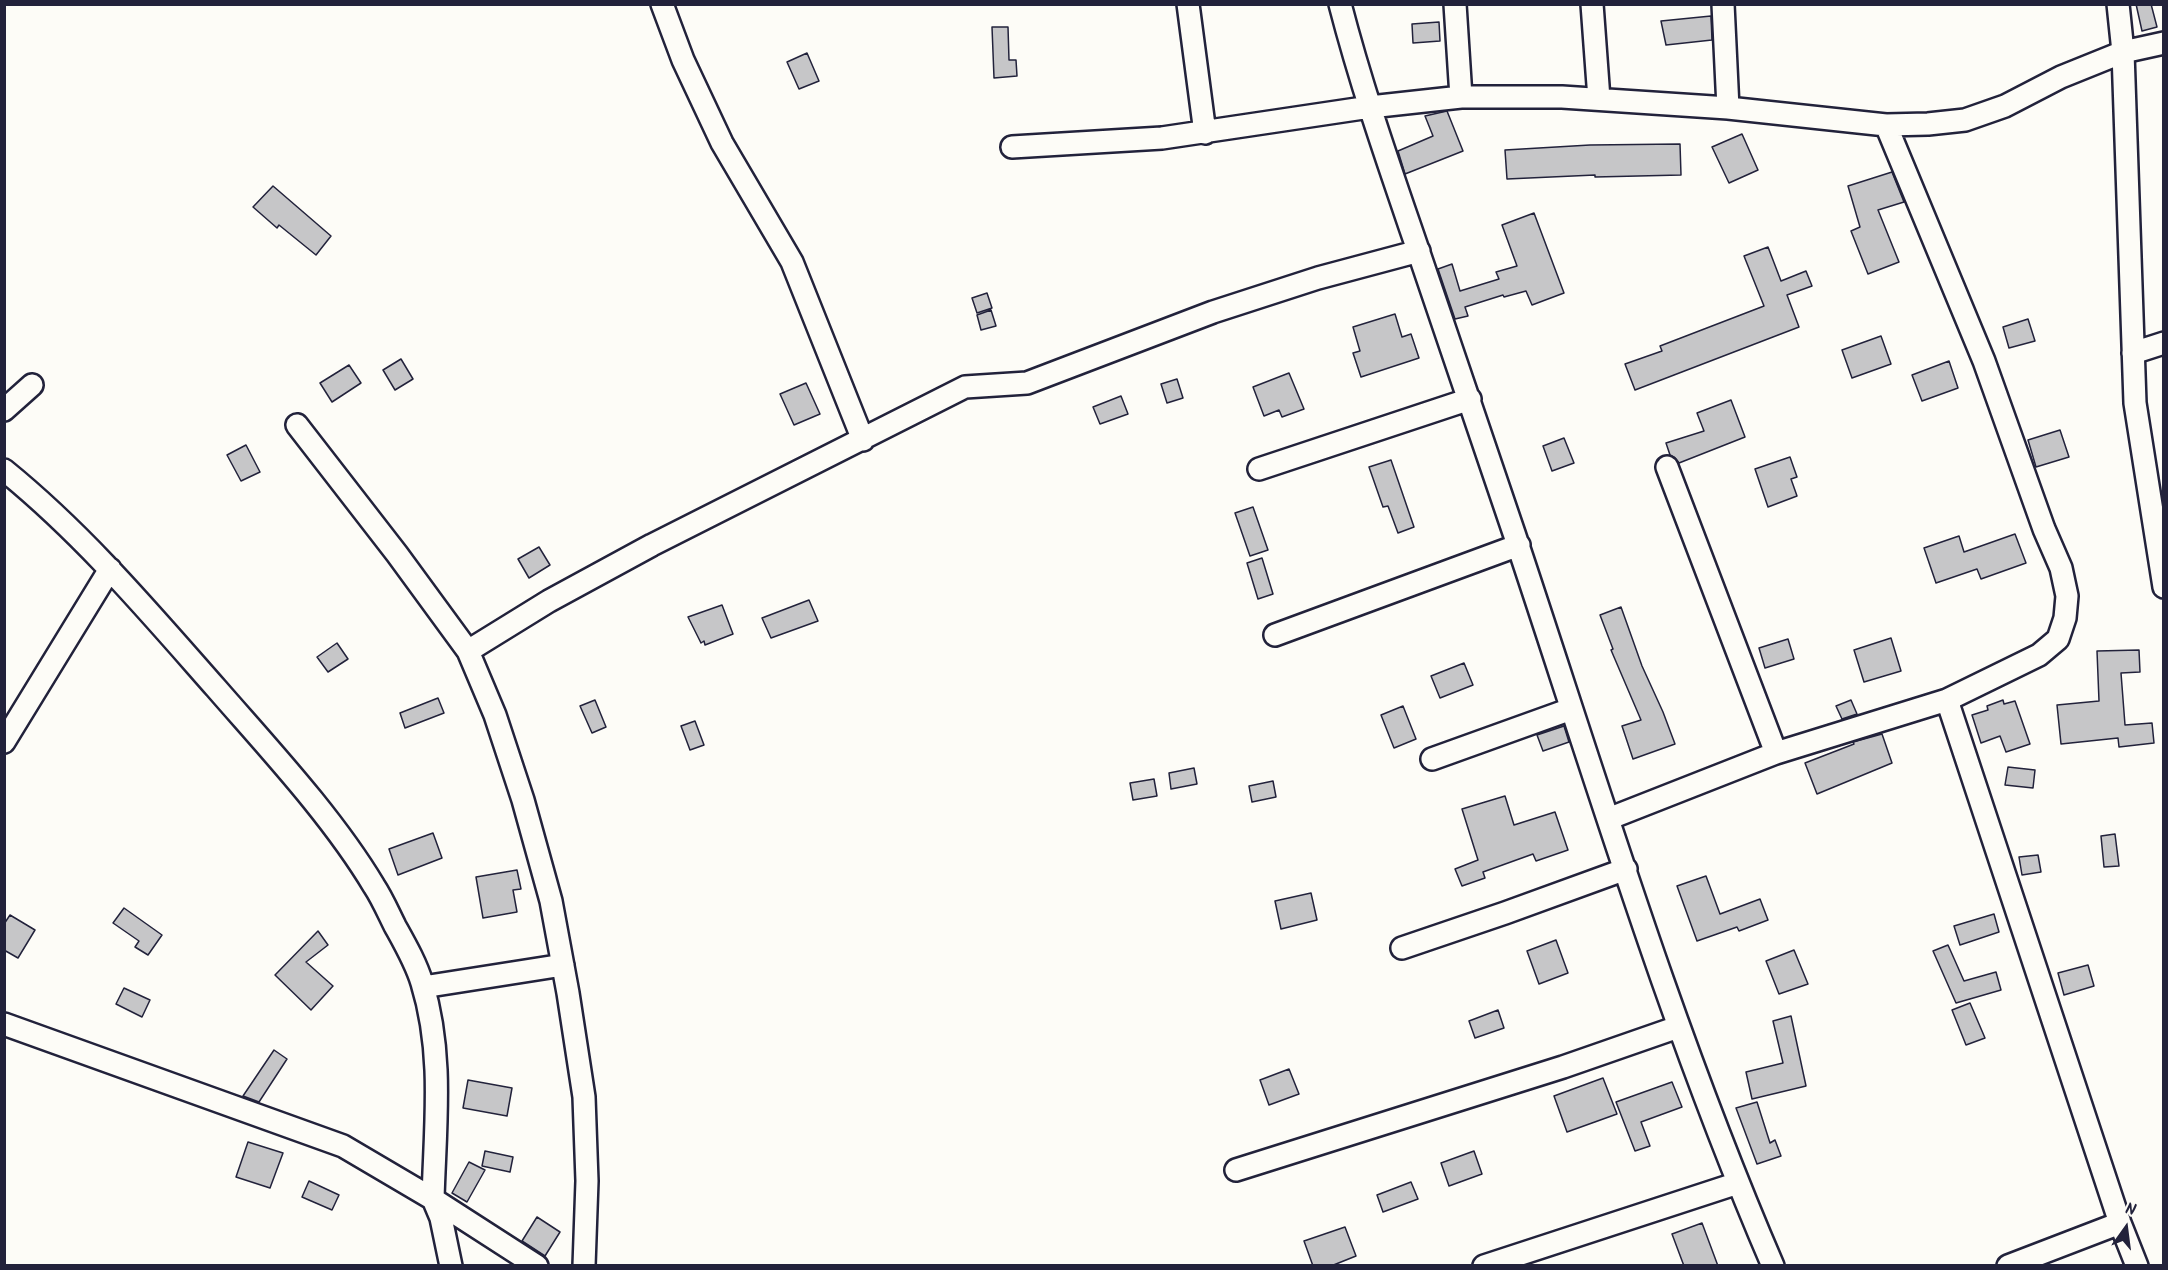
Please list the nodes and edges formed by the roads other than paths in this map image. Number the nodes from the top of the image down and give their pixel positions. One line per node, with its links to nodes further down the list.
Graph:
1 (662, 4): 24 (street)
2 (1188, 4): 15 (street)
3 (1340, 4): 12 (street)
4 (1455, 4): 10 (street)
5 (1592, 4): 11 (street)
6 (1723, 4): 13 (street)
7 (2118, 4): 9 (street)
8 (2163, 43): 9 (street)
9 (2123, 52): 14 (street); 19 (street)
10 (1461, 97): 11 (street); 12 (street)
11 (1599, 99): 13 (street)
12 (1370, 106): 15 (street); 17 (street)
13 (1728, 108): 14 (street)
14 (1886, 125): 33 (street)
15 (1205, 133): 16 (street)
16 (1012, 147)
17 (1419, 251): 21 (street); 24 (street)
18 (2163, 343): 19 (street)
19 (2133, 353): 30 (street)
20 (32, 385): 22 (street)
21 (1470, 399): 26 (street); 28 (street)
22 (4, 410)
23 (297, 425): 32 (street)
24 (863, 440): 32 (street)
25 (1667, 467): 36 (street)
26 (1259, 469)
27 (4, 470): 29 (street)
28 (1519, 546): 31 (street); 34 (street)
29 (110, 569): 35 (street); 42 (street)
30 (2163, 587)
31 (1275, 635)
32 (468, 651): 41 (street)
33 (1947, 700): 36 (street); 48 (street)
34 (1571, 709): 37 (street); 38 (street)
35 (4, 742)
36 (1776, 753): 38 (street)
37 (1432, 759)
38 (1608, 819): 39 (street)
39 (1626, 869): 40 (street); 44 (street)
40 (1402, 948)
41 (563, 965): 42 (street); 51 (street)
42 (423, 987): 47 (street)
43 (4, 1024): 47 (street)
44 (1678, 1027): 45 (street); 46 (street)
45 (1236, 1170)
46 (1738, 1183): 52 (street); 53 (street)
47 (433, 1199): 49 (street); 50 (street)
48 (2120, 1223): 54 (street); 55 (street)
49 (451, 1266)
50 (537, 1266)
51 (584, 1266)
52 (1484, 1266)
53 (1773, 1266)
54 (2008, 1266)
55 (2137, 1266)

